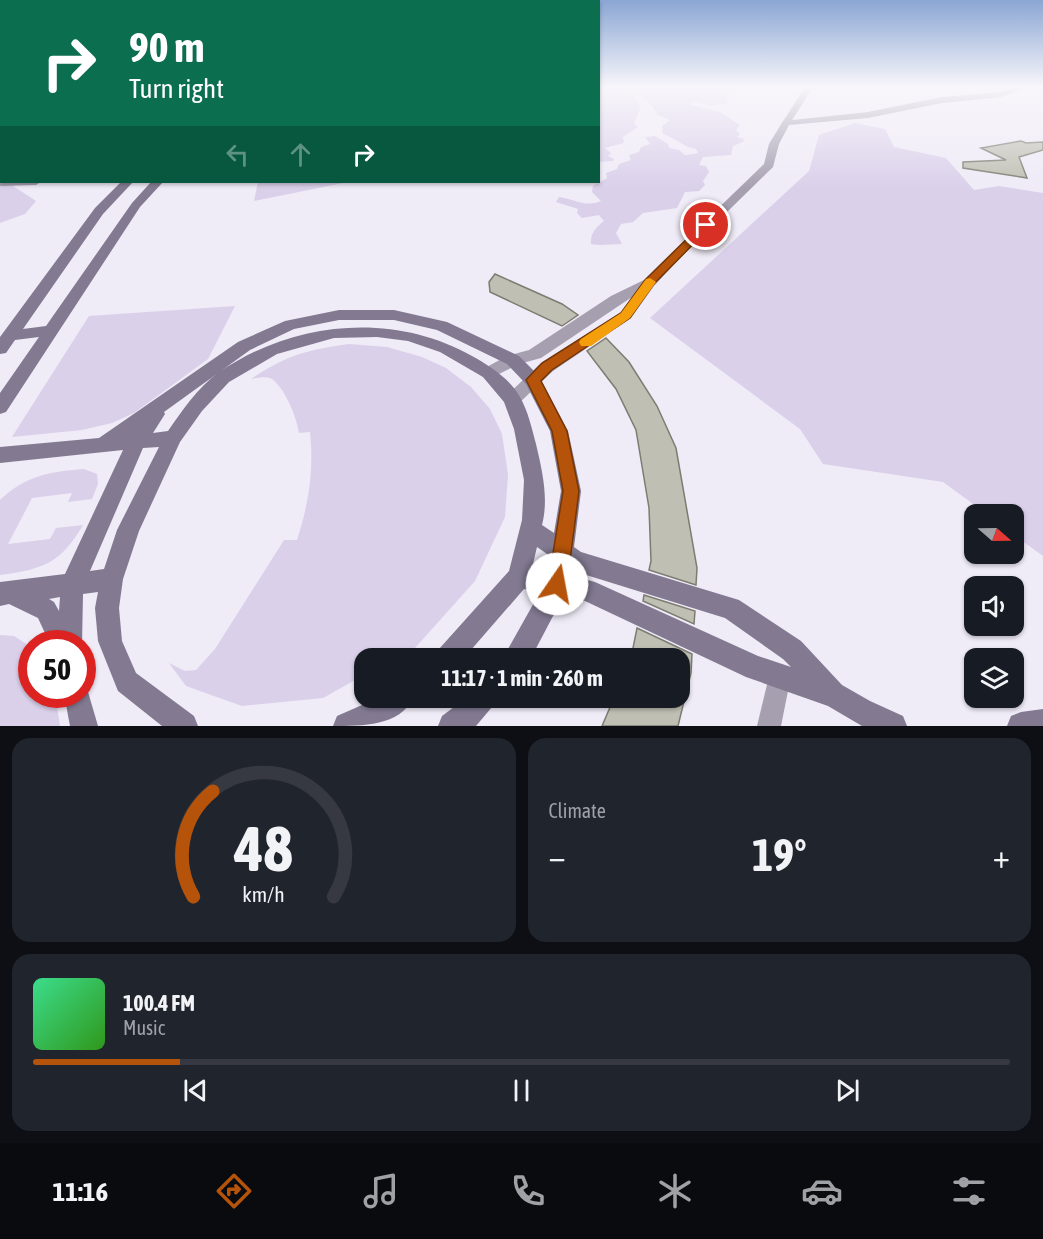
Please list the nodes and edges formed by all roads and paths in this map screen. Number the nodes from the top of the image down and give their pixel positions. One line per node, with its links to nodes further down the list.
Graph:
1 (808, 121): 2 (street)
2 (786, 123): 5 (street)
3 (126, 183): 7 (main road)
4 (156, 183): 6 (main road)
5 (649, 283): 9 (street); 11 (street)
6 (52, 331): 7 (main road); 14 (main road)
7 (11, 335): 8 (main road)
8 (0, 349)
9 (513, 360): 10 (street); 11 (main road); 13 (main road)
10 (489, 373): 12 (main road); 15 (main road)
11 (533, 380): 12 (street); 20 (main road)
12 (512, 399): 19 (main road)
13 (164, 403): 16 (main road); 17 (main road)
14 (0, 407)
15 (173, 438): 16 (main road); 22 (main road)
16 (136, 442): 17 (main road); 24 (main road)
17 (103, 445): 18 (main road)
18 (0, 455)
19 (532, 530): 20 (main road); 21 (main road)
20 (564, 553): 23 (main road); 31 (main road)
21 (519, 577): 23 (main road); 28 (main road)
22 (112, 579): 24 (main road); 37 (main road)
23 (557, 584): 29 (main road); 30 (main road)
24 (72, 585): 25 (main road); 27 (main road)
25 (6, 594): 26 (main road)
26 (56, 630)
27 (70, 630)
28 (457, 648)
29 (523, 648)
30 (779, 676): 31 (main road); 40 (street)
31 (835, 695): 41 (main road)
32 (80, 708): 36 (main road)
33 (386, 708): 38 (main road)
34 (475, 708): 39 (main road)
35 (1043, 723): 42 (main road)
36 (84, 726)
37 (184, 726)
38 (347, 726)
39 (452, 726)
40 (769, 726)
41 (893, 726)
42 (1021, 726)

